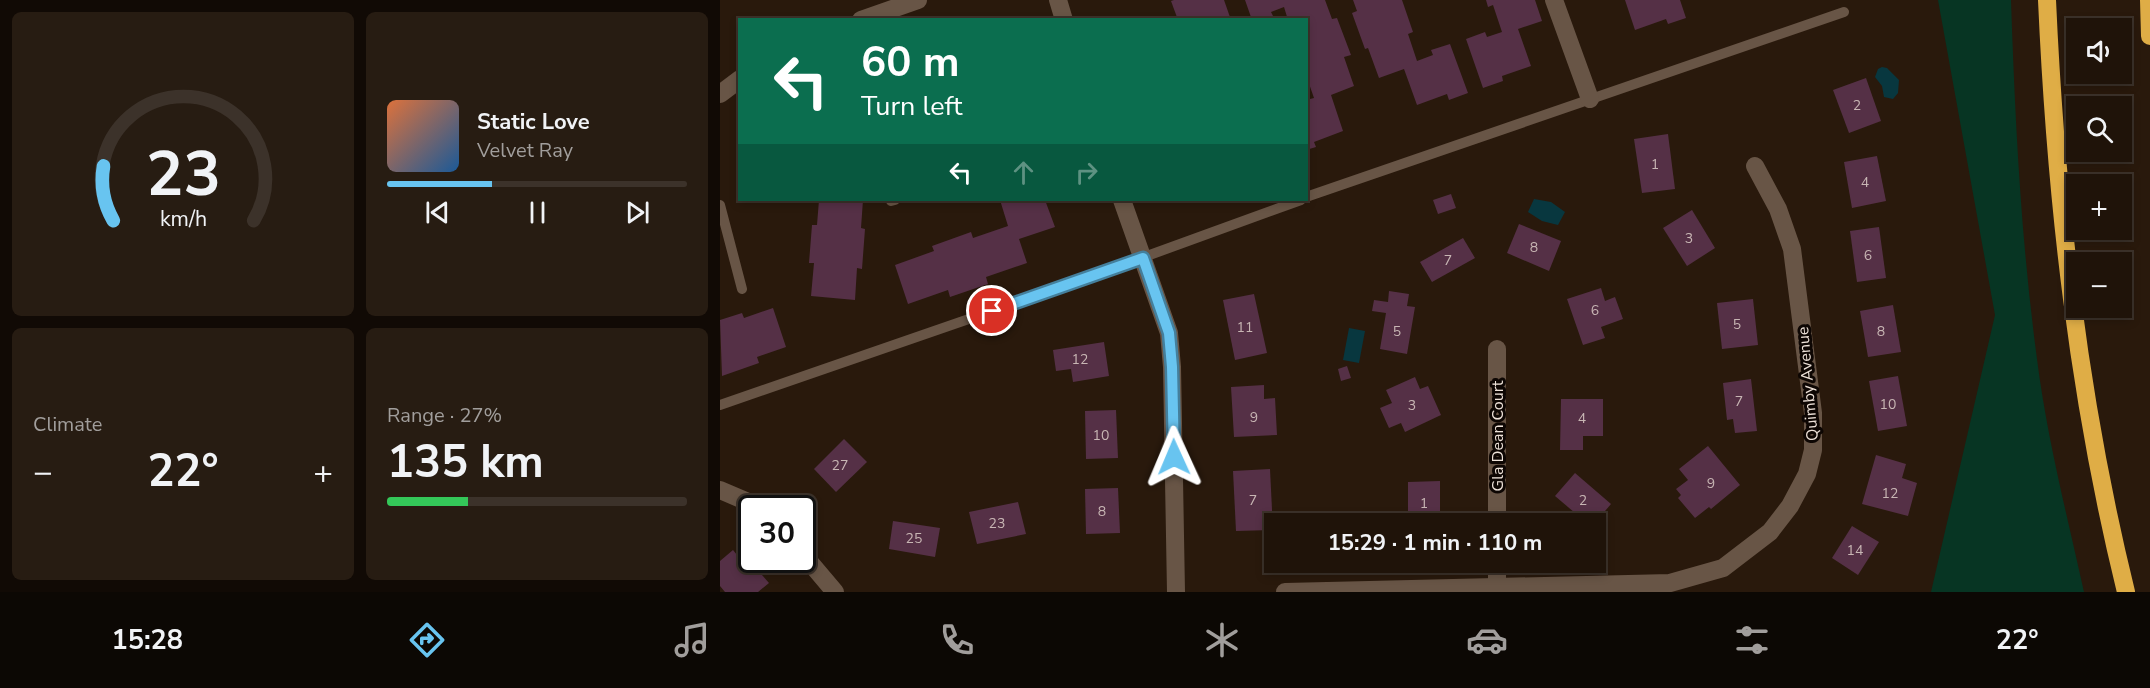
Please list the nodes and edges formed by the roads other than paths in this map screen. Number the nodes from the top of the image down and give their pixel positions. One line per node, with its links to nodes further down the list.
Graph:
1 (918, 0): 7 (street)
2 (1058, 0): 8 (street)
3 (1554, 0): 12 (street)
4 (2047, 0): 31 (highway)
5 (2149, 0): 9 (highway)
6 (1844, 12): 12 (lane)
7 (867, 18)
8 (1063, 18)
9 (2150, 36)
10 (738, 80): 11 (street)
11 (720, 94)
12 (1590, 99): 14 (lane)
13 (1755, 166): 27 (street, Quimby Avenue)
14 (1308, 196)
15 (1122, 201): 18 (street)
16 (1298, 201): 18 (lane)
17 (720, 205): 19 (lane)
18 (1143, 258): 21 (lane); 29 (street)
19 (742, 289)
20 (1497, 349): 24 (street, Gla Dean Court)
21 (720, 405)
22 (720, 490): 23 (street)
23 (738, 498)
24 (1497, 513)
25 (816, 570): 28 (street)
26 (1497, 573): 27 (street)
27 (1497, 587): 30 (street, Quimby Avenue)
28 (835, 592)
29 (1176, 592)
30 (1285, 592)
31 (2126, 592)

